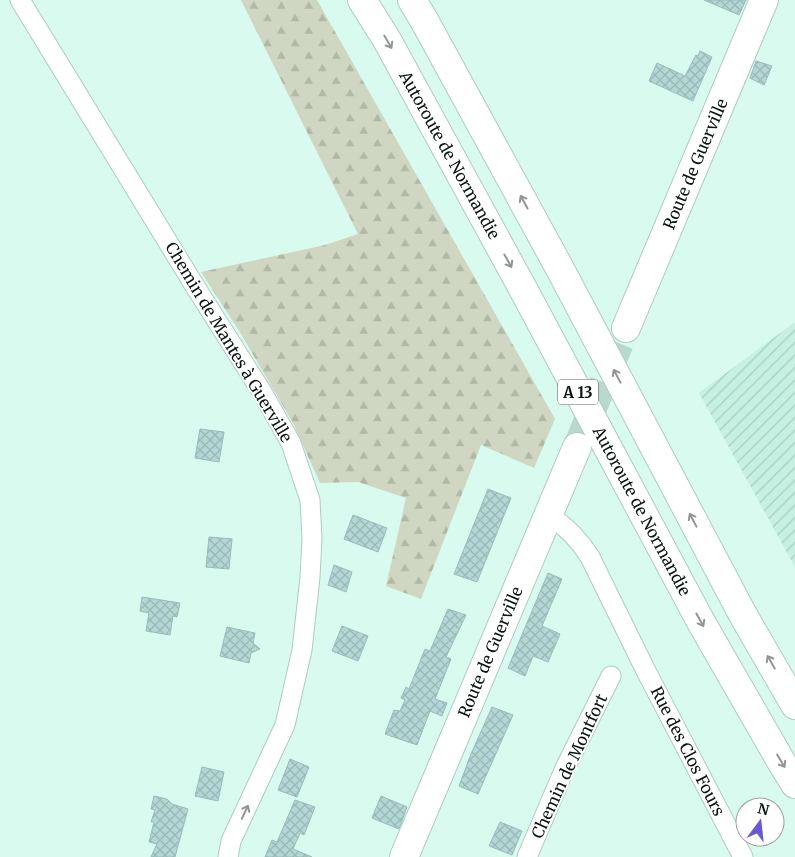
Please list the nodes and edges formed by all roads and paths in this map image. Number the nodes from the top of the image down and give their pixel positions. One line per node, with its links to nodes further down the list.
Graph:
1 (20, 0): 11 (street, Chemin de Mantes à Guerville, one-way to 1)
2 (362, 0): 10 (main road, Autoroute de Normandie / A 13, one-way to 10)
3 (412, 0): 9 (main road, A 13, one-way to 3)
4 (764, 0): 5 (main road, Route de Guerville)
5 (626, 328)
6 (577, 447): 7 (main road, Route de Guerville)
7 (548, 515): 12 (main road, Route de Guerville); 14 (street, Rue des Clos Fours)
8 (611, 676): 13 (street, Chemin de Montfort)
9 (795, 705)
10 (795, 784)
11 (228, 857)
12 (404, 857)
13 (527, 857)
14 (743, 857)

